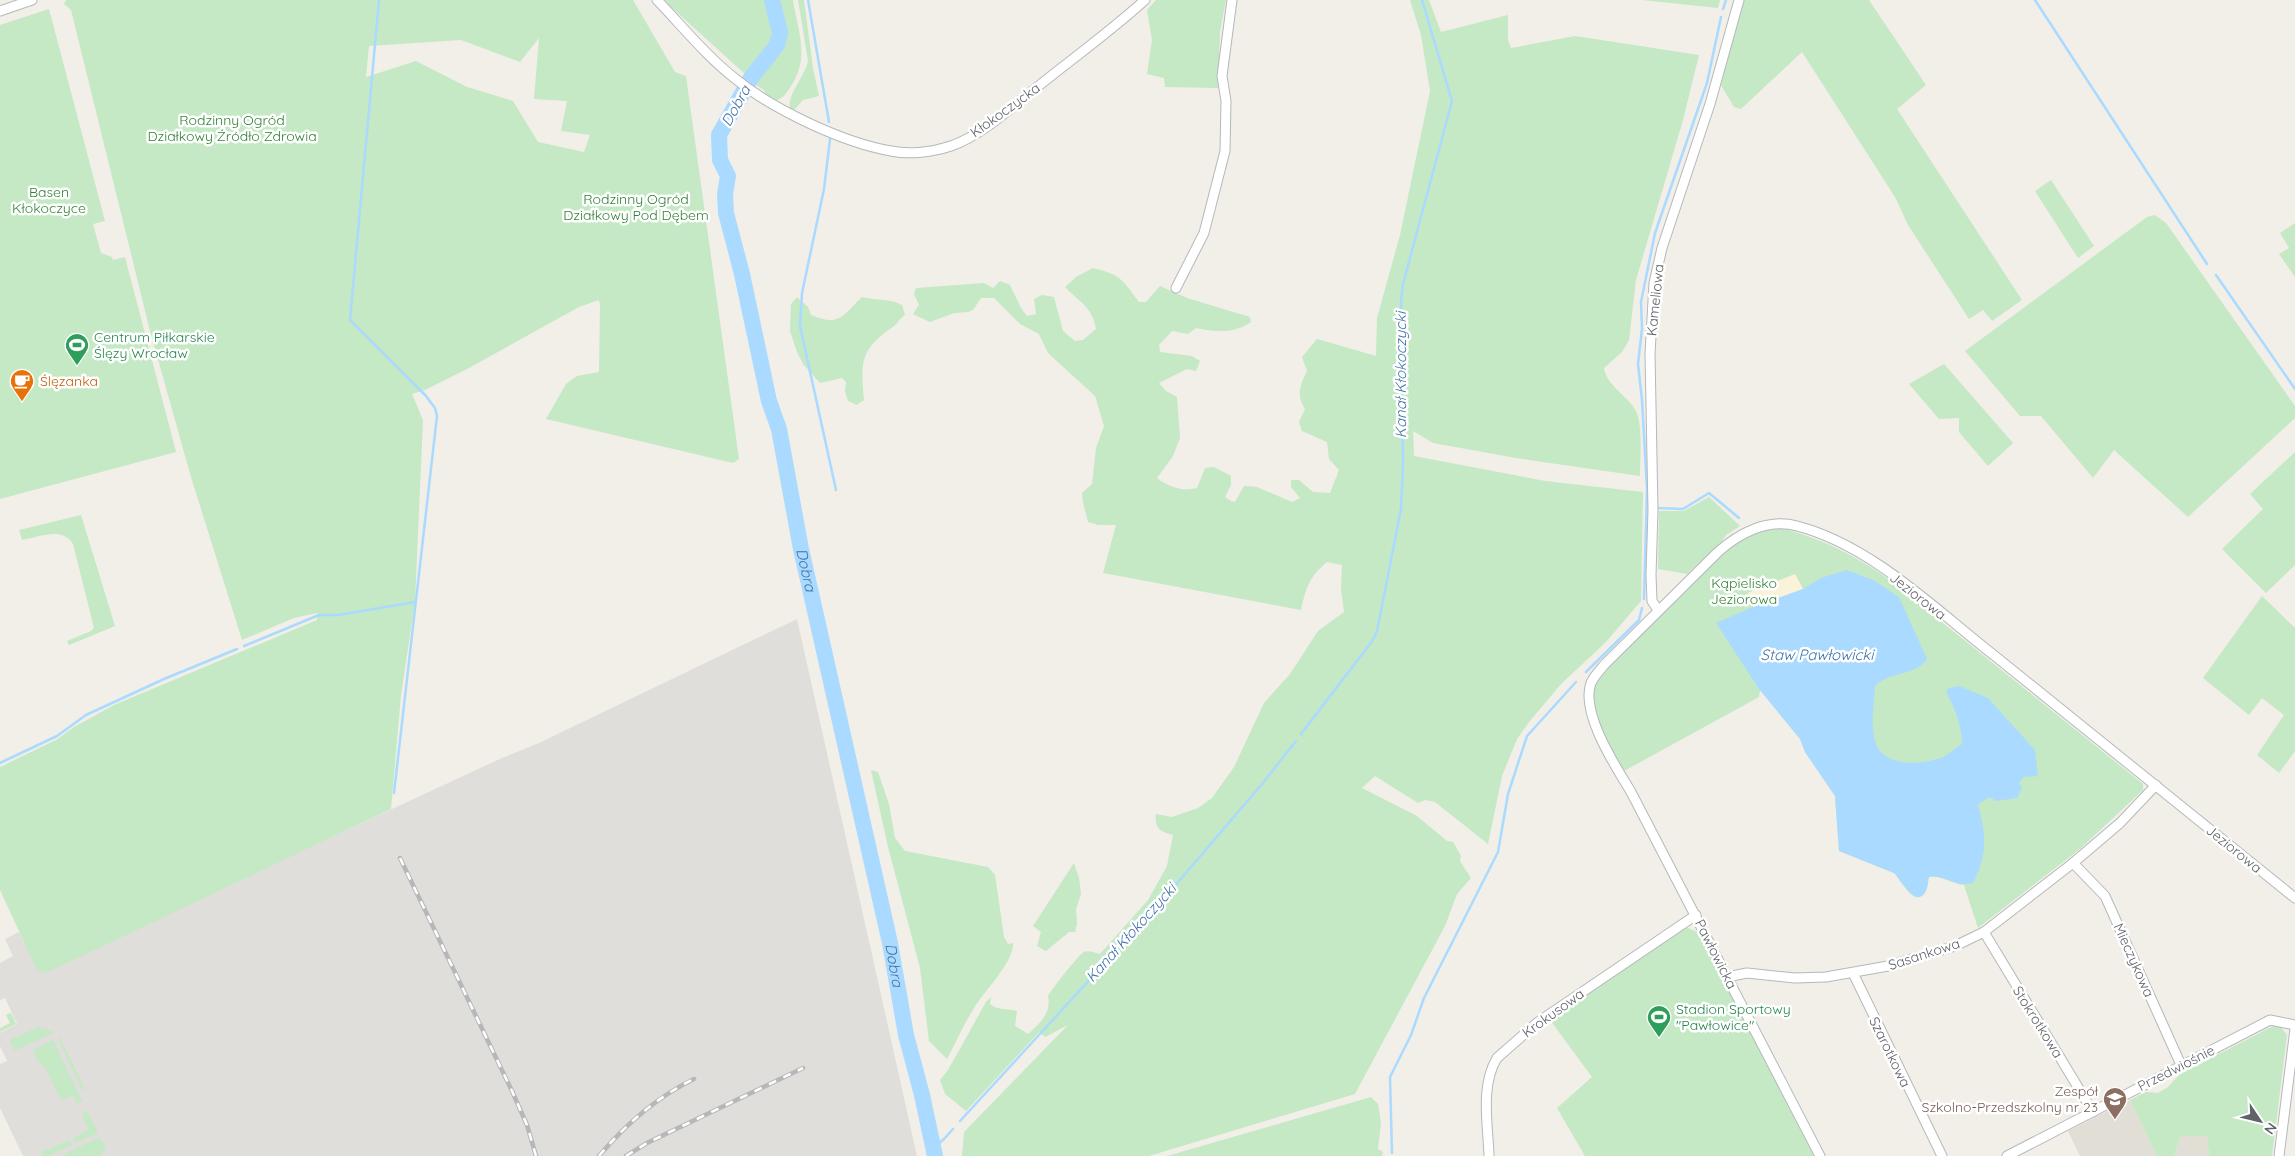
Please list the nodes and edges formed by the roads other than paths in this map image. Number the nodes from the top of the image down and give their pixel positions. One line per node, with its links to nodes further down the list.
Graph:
1 (32, 0): 6 (street)
2 (656, 0): 3 (street, Kłokoczycka)
3 (1145, 0)
4 (1232, 0): 7 (street)
5 (1739, 0): 8 (street, Kameliowa)
6 (0, 11)
7 (1176, 288)
8 (1658, 610): 9 (street, Jeziorowa); 10 (street, Jeziorowa)
9 (1608, 753): 13 (street, Pawłowicka)
10 (2156, 785): 11 (street, Sasankowa); 12 (street, Jeziorowa)
11 (2073, 863): 14 (street, Sasankowa); 19 (street, Mieczykowa)
12 (2295, 898)
13 (1696, 915): 16 (street, Pawłowicka); 21 (street, Krokusowa)
14 (1984, 932): 15 (street, Sasankowa); 20 (street, Stokrotkowa)
15 (1853, 973): 16 (street, Sasankowa); 23 (street, Szarotkowa)
16 (1728, 977): 22 (street, Pawłowicka)
17 (2295, 1025): 19 (street, Przedwiośnie)
18 (2295, 1029): 25 (street)
19 (2181, 1066): 20 (street, Przedwiośnie)
20 (2093, 1112): 24 (street, Przedwiośnie)
21 (1490, 1156)
22 (1820, 1156)
23 (1942, 1156)
24 (2007, 1156)
25 (2279, 1156)

